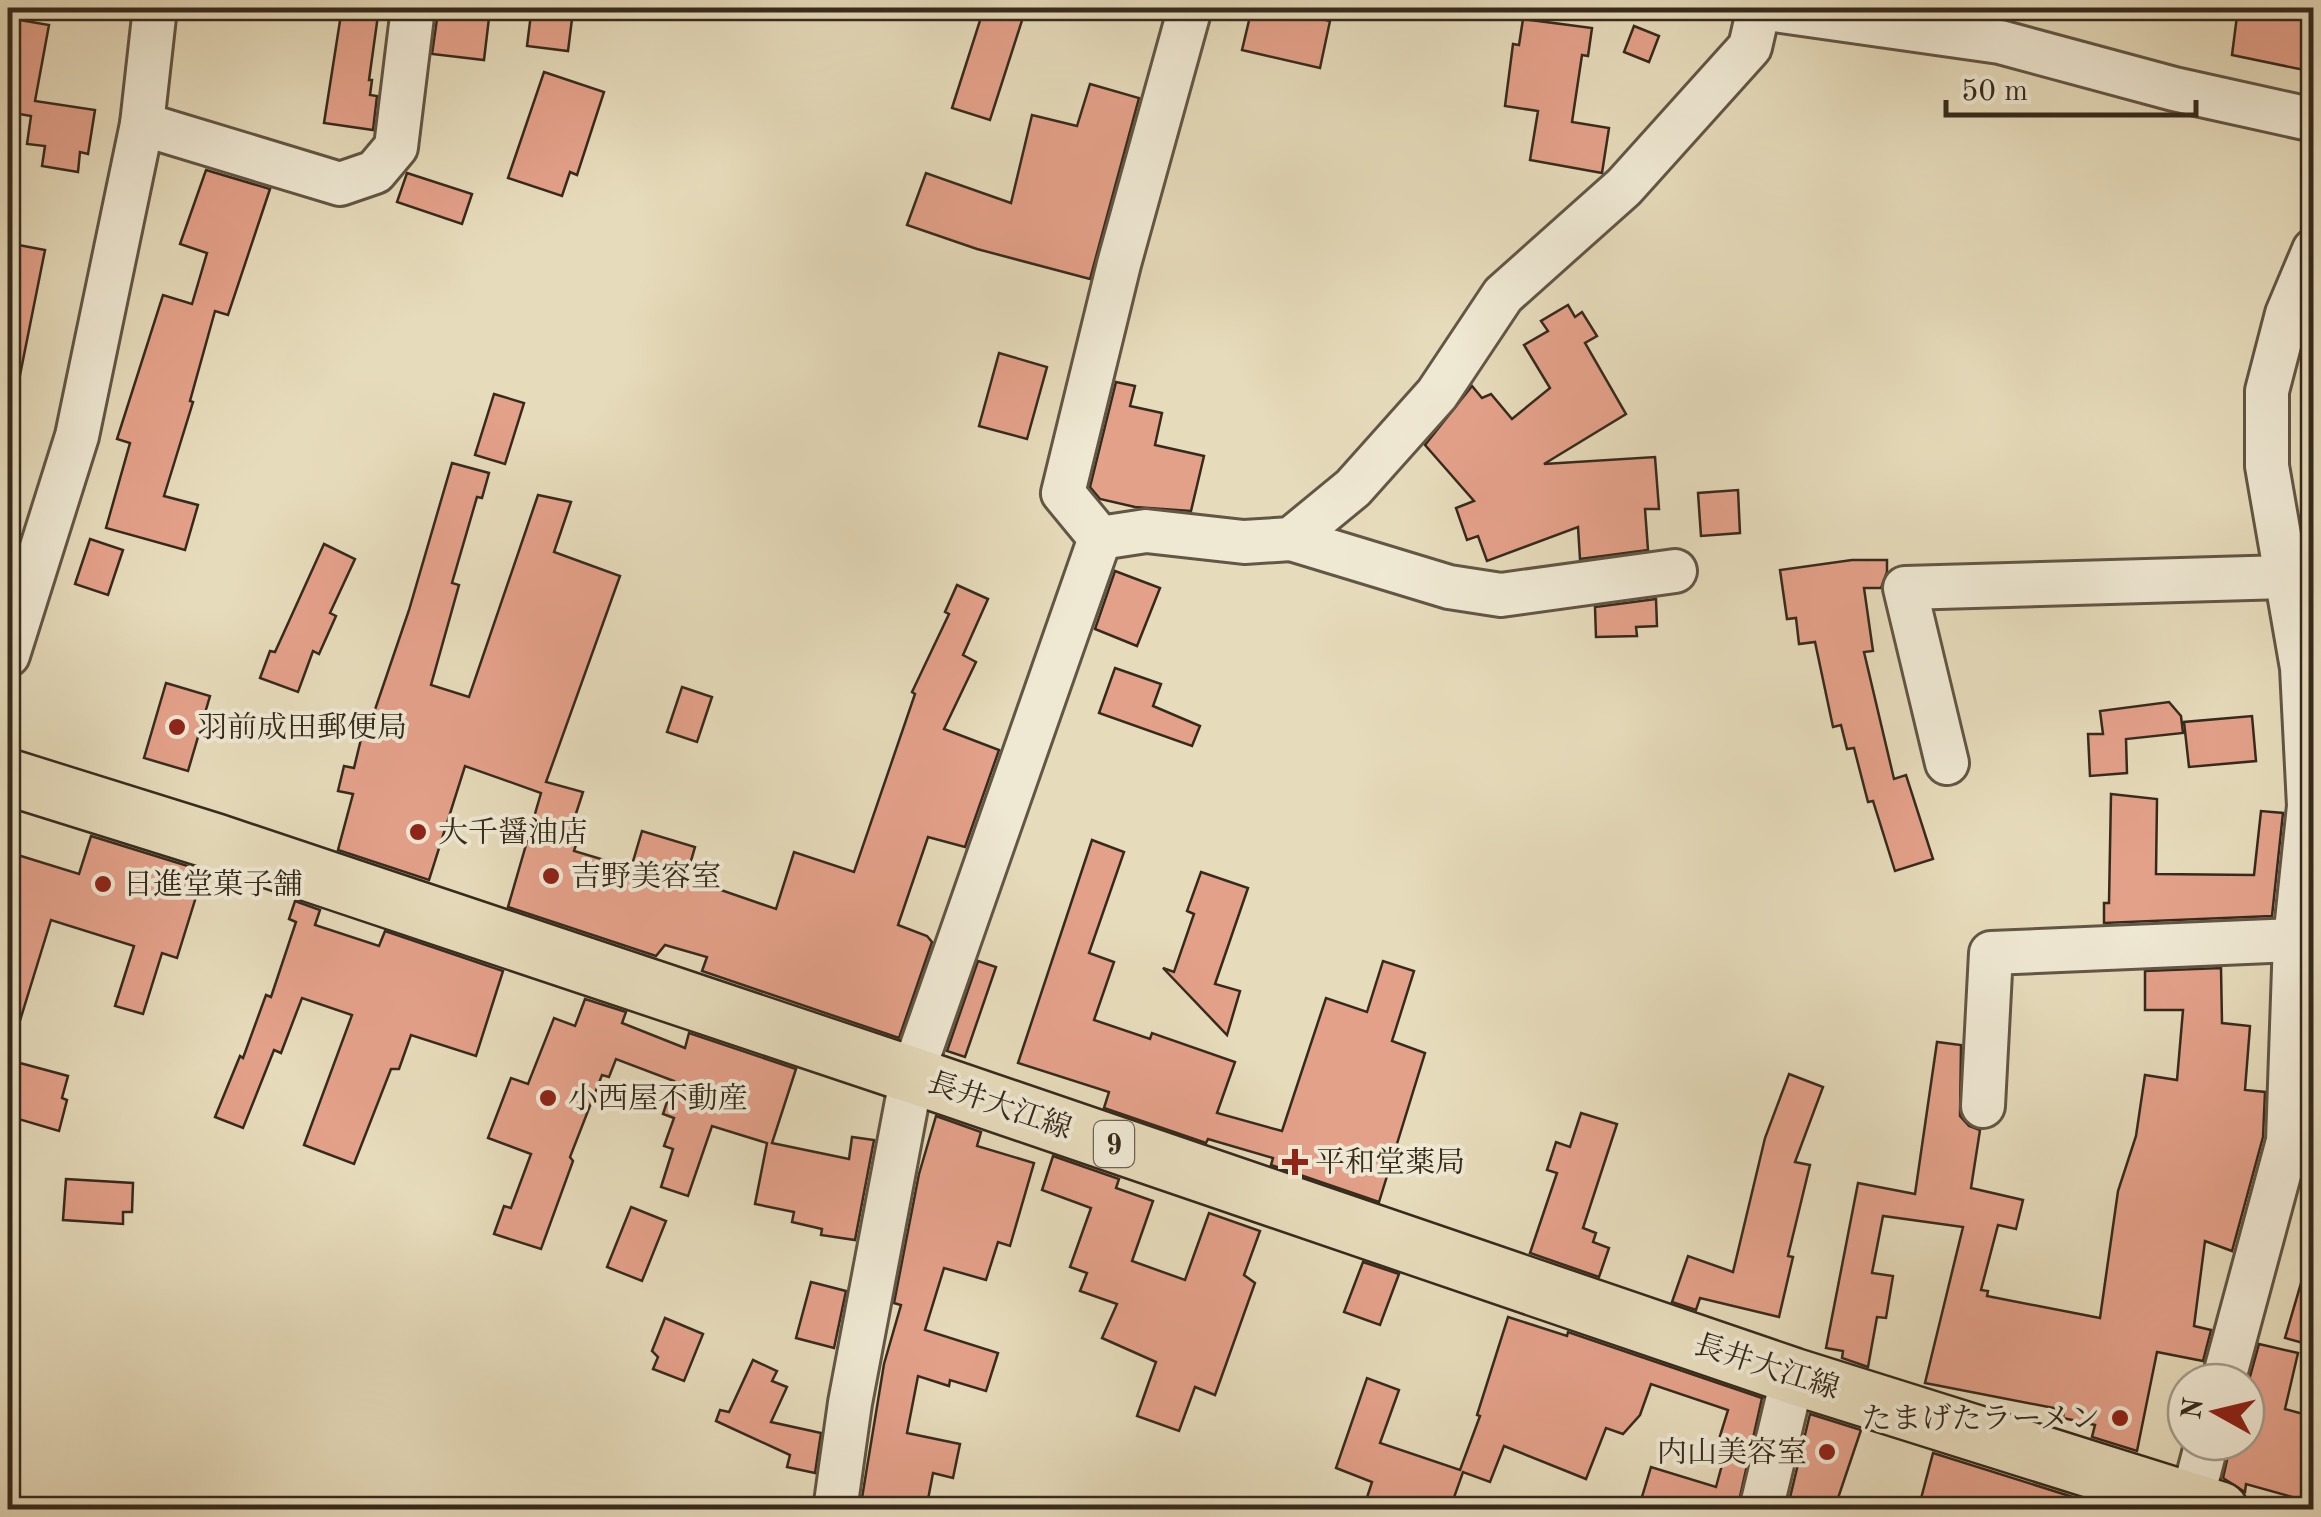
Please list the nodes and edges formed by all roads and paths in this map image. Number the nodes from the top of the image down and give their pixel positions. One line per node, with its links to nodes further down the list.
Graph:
1 (155, 8): 6 (street)
2 (413, 8): 6 (street)
3 (1190, 8): 8 (street)
4 (1760, 8): 5 (street); 9 (street)
5 (2314, 120)
6 (142, 124): 12 (street)
7 (2314, 250): 11 (street)
8 (1100, 538): 9 (street); 17 (street)
9 (1291, 539): 10 (street)
10 (1675, 571)
11 (2285, 577): 13 (street); 15 (street)
12 (8, 655)
13 (1946, 763)
14 (8, 777): 17 (main road, 長井大江線 / 9)
15 (2296, 940): 16 (street); 18 (street)
16 (2303, 1036): 19 (street)
17 (912, 1075): 20 (main road, 長井大江線 / 9); 23 (street)
18 (1983, 1106)
19 (2228, 1362)
20 (1793, 1376): 22 (main road, 長井大江線 / 9); 24 (street)
21 (2207, 1462): 22 (street)
22 (2206, 1504)
23 (835, 1510)
24 (1762, 1510)

